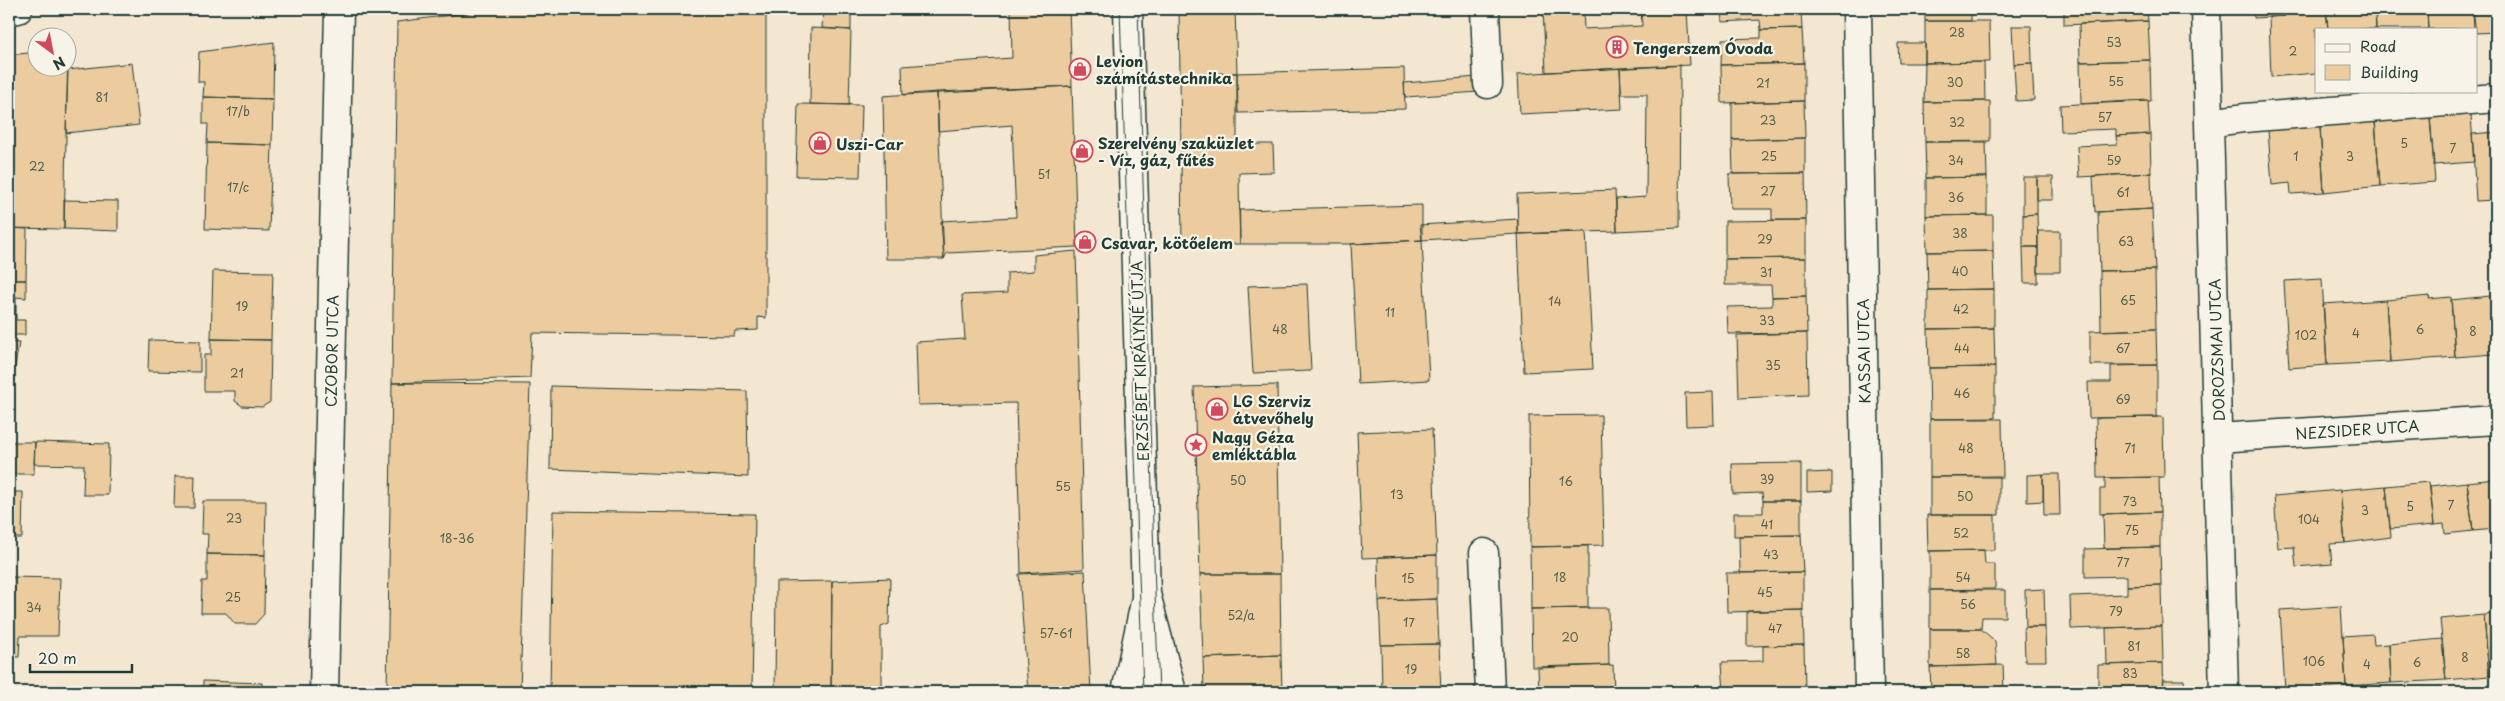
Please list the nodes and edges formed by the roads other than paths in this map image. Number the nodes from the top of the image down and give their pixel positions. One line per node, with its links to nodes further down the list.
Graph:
1 (18, 9): 7 (street)
2 (339, 9): 15 (street, CZOBOR UTCA)
3 (1128, 9): 14 (street, ERZSÉBET KIRÁLYNÉ ÚTJA)
4 (1485, 9): 8 (street)
5 (1858, 9): 20 (street, KASSAI UTCA)
6 (2206, 9): 10 (street, DOROZSMAI UTCA)
7 (9, 10)
8 (1488, 84)
9 (2496, 98): 10 (street)
10 (2209, 123): 12 (street, DOROZSMAI UTCA)
11 (2496, 420): 12 (street, NEZSIDER UTCA)
12 (2218, 438): 21 (street, DOROZSMAI UTCA)
13 (1484, 553): 19 (street)
14 (1146, 594): 16 (street, ERZSÉBET KIRÁLYNÉ ÚTJA); 17 (lane); 18 (street, ERZSÉBET KIRÁLYNÉ ÚTJA)
15 (324, 692)
16 (1126, 692)
17 (1151, 692)
18 (1172, 692)
19 (1490, 692)
20 (1869, 692)
21 (2224, 692)

